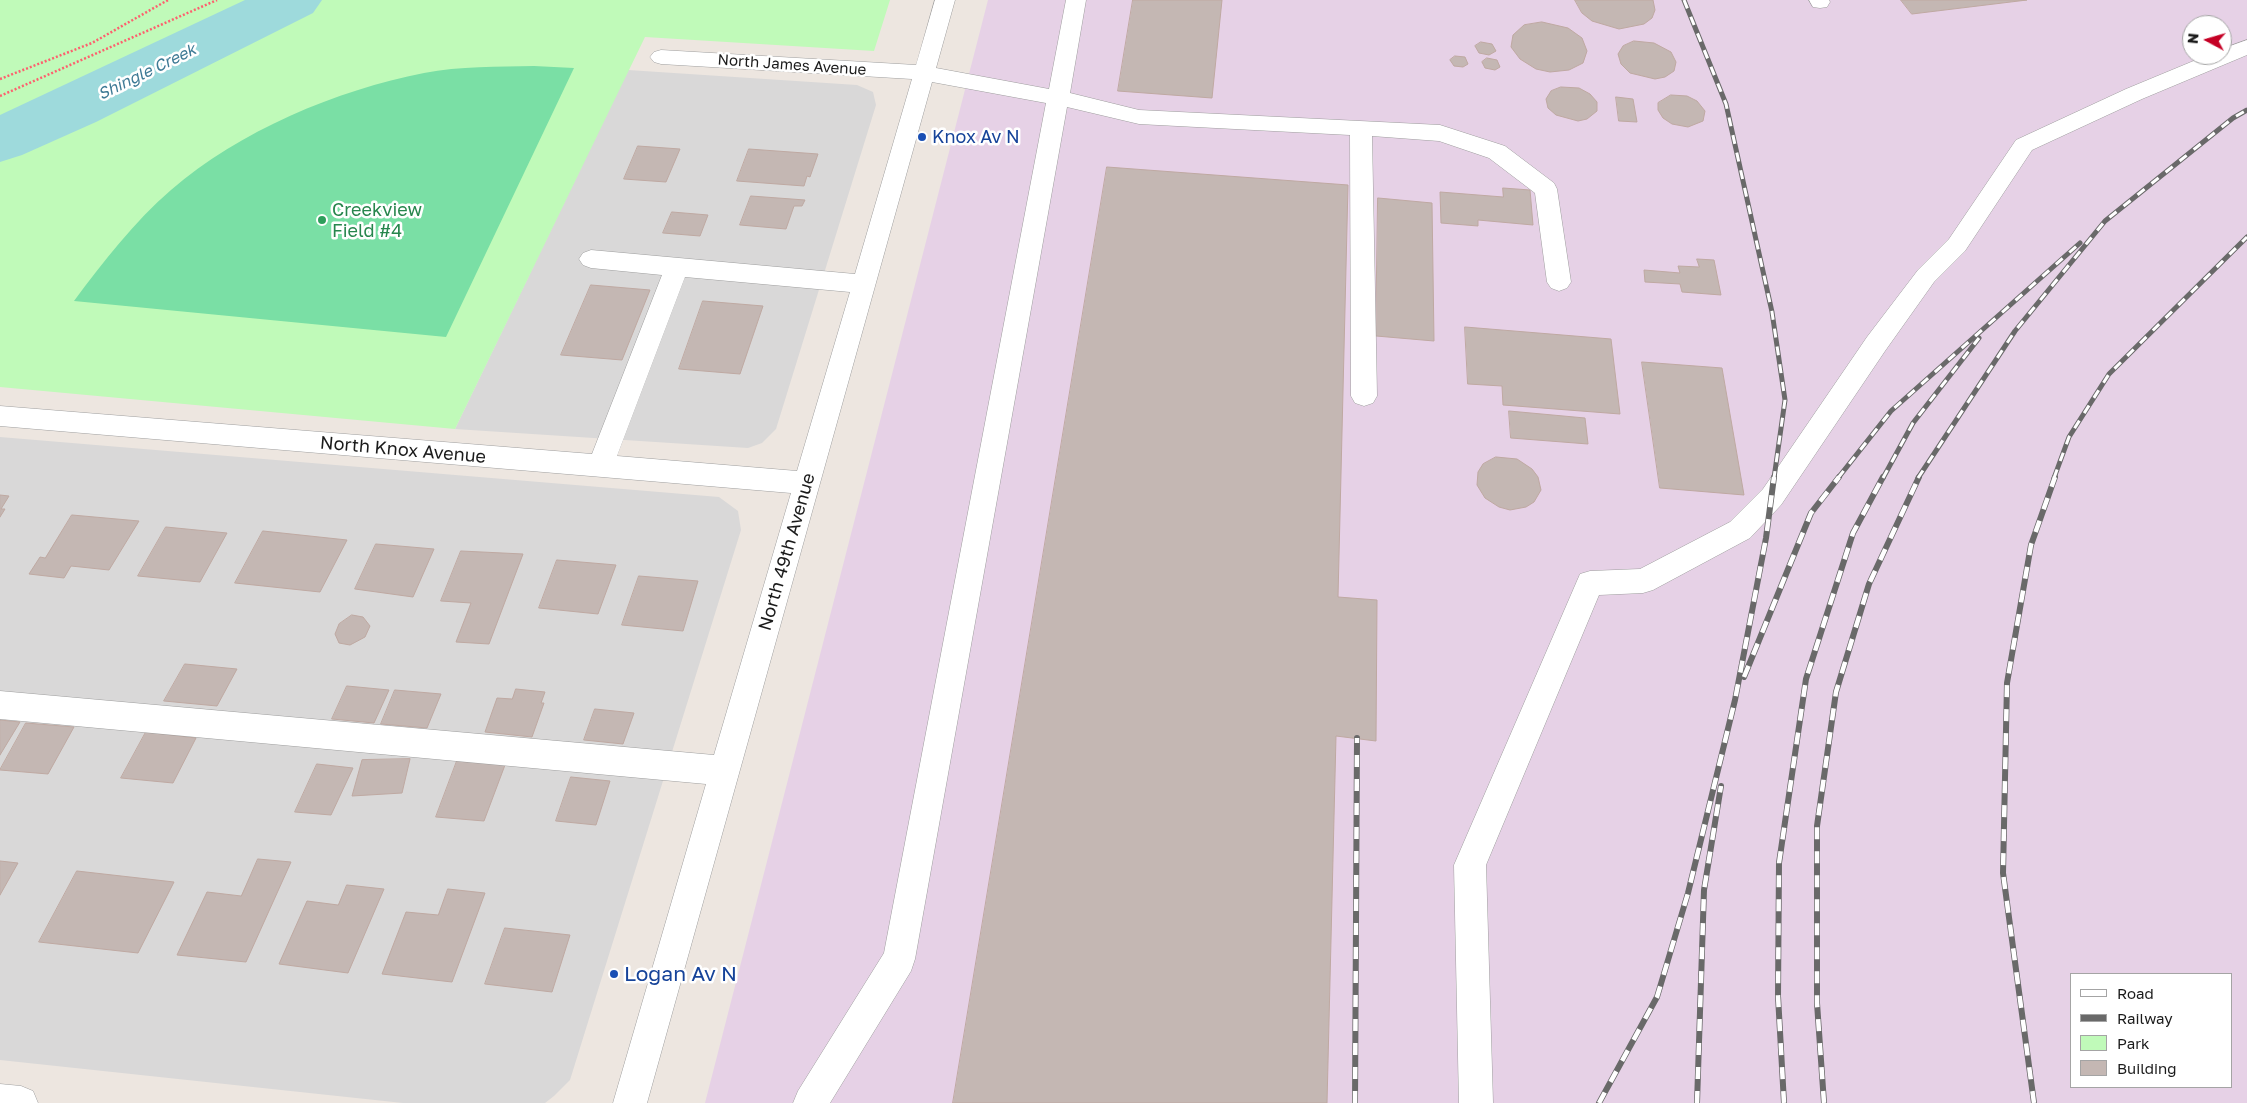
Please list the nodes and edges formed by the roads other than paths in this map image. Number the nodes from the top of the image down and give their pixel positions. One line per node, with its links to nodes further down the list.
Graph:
1 (944, 0): 5 (street, North 49th Avenue)
2 (1076, 0): 6 (street)
3 (2247, 47): 22 (street)
4 (661, 57): 5 (street, North James Avenue)
5 (923, 73): 6 (street, North James Avenue); 11 (street, North 49th Avenue)
6 (1058, 98): 7 (street, North James Avenue); 21 (street)
7 (1361, 128): 10 (street, North James Avenue); 12 (street)
8 (591, 259): 9 (street)
9 (676, 267): 11 (street); 14 (street)
10 (1559, 282)
11 (863, 284): 15 (street, North 49th Avenue)
12 (1364, 396)
13 (0, 416): 14 (street, North Knox Avenue)
14 (600, 467): 15 (street, North Knox Avenue)
15 (806, 483): 17 (street, North 49th Avenue)
16 (0, 705): 17 (street)
17 (725, 771): 20 (street, North 49th Avenue)
18 (0, 1101): 19 (street)
19 (21, 1103)
20 (630, 1103)
21 (810, 1103)
22 (1476, 1103)

